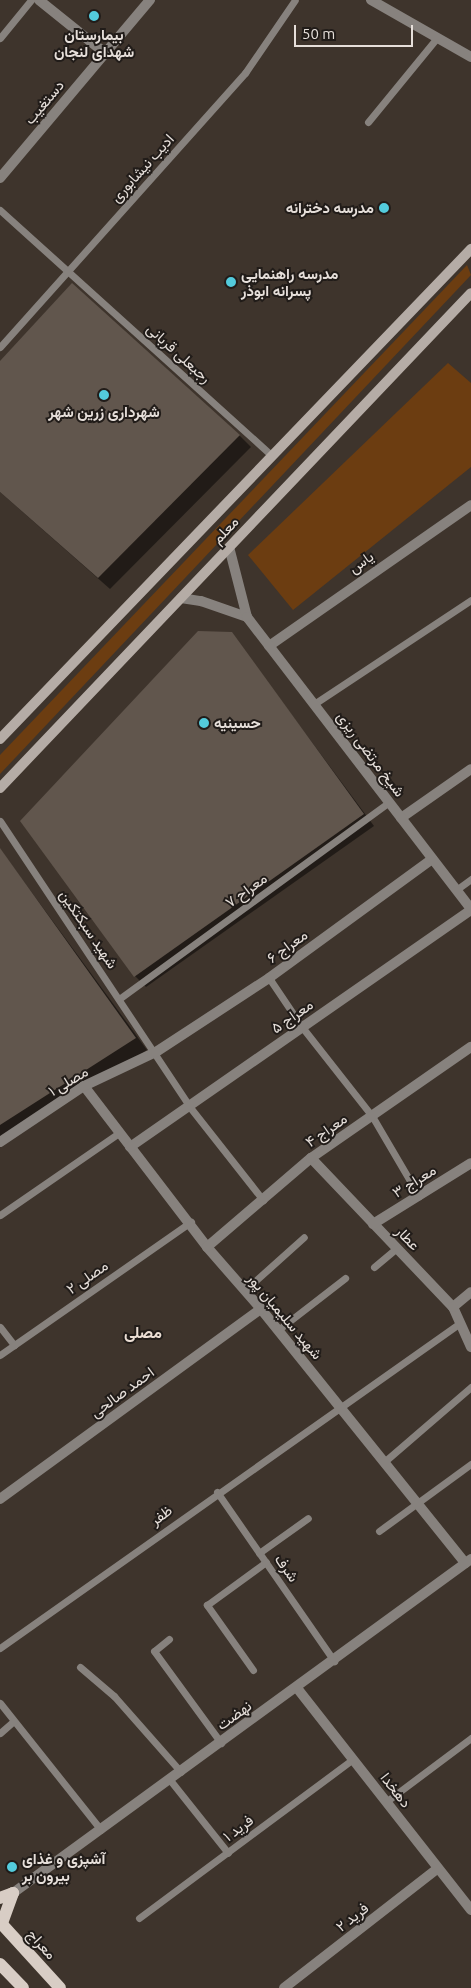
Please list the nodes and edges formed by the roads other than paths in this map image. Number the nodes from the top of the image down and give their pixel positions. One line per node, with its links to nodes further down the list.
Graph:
1 (31, 0): 6 (lane)
2 (39, 0): 8 (street)
3 (150, 0): 8 (street, دستغیب)
4 (295, 0): 14 (lane, ادیب نیشابوری)
5 (370, 0): 7 (street)
6 (0, 38)
7 (436, 39): 9 (street); 10 (lane)
8 (104, 53): 11 (street, دستغیب)
9 (471, 57)
10 (368, 122)
11 (0, 178)
12 (0, 210): 14 (lane, رجبعلی قربانی)
13 (470, 251): 17 (main road, معلم)
14 (68, 271): 16 (lane, ادیب نیشابوری); 17 (lane, رجبعلی قربانی)
15 (471, 292): 19 (main road, معلم)
16 (0, 347)
17 (272, 456): 25 (main road, معلم)
18 (471, 506): 23 (street, یاس)
19 (229, 548): 20 (main road, معلم); 22 (street, شیخ مرتضی ریزی)
20 (181, 598): 22 (street); 27 (main road, معلم)
21 (471, 600): 24 (lane)
22 (247, 617): 23 (street, شیخ مرتضی ریزی)
23 (269, 646): 24 (street, شیخ مرتضی ریزی)
24 (314, 704): 28 (street, شیخ مرتضی ریزی)
25 (0, 740)
26 (471, 769): 29 (street)
27 (0, 788)
28 (389, 802): 29 (street, شیخ مرتضی ریزی); 36 (lane, معراح ۷)
29 (401, 818): 31 (street, شیخ مرتضی ریزی)
30 (0, 821): 36 (lane, شهید سبکتکین)
31 (432, 859): 33 (street, شیخ مرتضی ریزی); 35 (street, معراج ۶)
32 (471, 879): 33 (lane)
33 (456, 890): 34 (street, شیخ مرتضی ریزی)
34 (471, 910): 37 (street, معراج ۵)
35 (269, 978): 37 (lane); 39 (street, معراج ۶)
36 (119, 999): 39 (lane, شهید سبکتکین)
37 (302, 1028): 41 (street, معراج ۵); 42 (lane)
38 (471, 1047): 42 (street, معراج ۴)
39 (156, 1052): 40 (street, مصلی ۱); 41 (lane, شهید سبکتکین)
40 (84, 1086): 43 (street, شهید سلیمیان پور); 44 (street, مصلی ۱)
41 (190, 1106): 45 (street, معراج ۵); 49 (lane, شهید سبکتکین)
42 (372, 1116): 46 (street, معراج ۴); 48 (lane)
43 (119, 1133): 45 (street, شهید سلیمیان پور); 50 (lane)
44 (0, 1142)
45 (130, 1147): 51 (street, شهید سلیمیان پور)
46 (311, 1158): 49 (street, معراج ۴); 52 (street, عطار)
47 (471, 1163): 48 (street, معراج ۳)
48 (419, 1196): 52 (street, معراج ۳)
49 (263, 1200): 54 (street, معراج ۴)
50 (0, 1215)
51 (191, 1222): 54 (street, شهید سلیمیان پور); 65 (lane, مصلی ۲)
52 (373, 1224): 55 (street, عطار)
53 (304, 1236): 58 (lane)
54 (207, 1247): 58 (street, شهید سلیمیان پور)
55 (397, 1248): 56 (lane); 60 (street, عطار)
56 (374, 1267)
57 (345, 1278): 64 (lane)
58 (245, 1290): 61 (street, شهید سلیمیان پور)
59 (471, 1292): 60 (street)
60 (453, 1307): 62 (street, عطار)
61 (261, 1309): 64 (street, شهید سلیمیان پور); 73 (street, احمد صالحی)
62 (460, 1323): 66 (street, عطار); 69 (lane, ظفر)
63 (0, 1327): 65 (lane)
64 (278, 1330): 69 (street, شهید سلیمیان پور)
65 (14, 1344): 67 (lane, مصلی ۲)
66 (471, 1347)
67 (0, 1355)
68 (471, 1387): 70 (lane)
69 (341, 1408): 70 (street, شهید سلیمیان پور); 72 (lane, ظفر)
70 (384, 1462): 74 (street, شهید سلیمیان پور)
71 (471, 1464): 74 (lane)
72 (217, 1492): 77 (lane, شرف); 81 (lane, ظفر)
73 (0, 1500)
74 (416, 1502): 76 (lane); 78 (street, شهید سلیمیان پور)
75 (308, 1518): 77 (lane)
76 (379, 1531)
77 (259, 1553): 79 (lane, شرف)
78 (468, 1561): 82 (street, نهضت)
79 (266, 1562): 82 (lane, شرف); 84 (lane)
80 (169, 1639): 90 (lane)
81 (0, 1648)
82 (334, 1661): 85 (street, نهضت)
83 (80, 1667): 92 (lane)
84 (252, 1670)
85 (297, 1688): 90 (street, نهضت); 91 (street, دهخدا)
86 (0, 1703): 87 (lane)
87 (14, 1721): 88 (lane); 95 (lane)
88 (0, 1733)
89 (471, 1738): 94 (lane)
90 (221, 1743): 92 (street, نهضت)
91 (353, 1759): 94 (street, دهخدا); 96 (lane, فرید ۱)
92 (181, 1772): 93 (street, نهضت)
93 (170, 1780): 95 (street, نهضت); 96 (lane)
94 (387, 1801): 97 (street, دهخدا)
95 (101, 1830): 98 (street, نهضت)
96 (228, 1853): 101 (lane, فرید ۱)
97 (437, 1869): 100 (street, دهخدا); 106 (street, فرید ۲)
98 (13, 1893): 99 (main road); 102 (main road)
99 (0, 1898)
100 (471, 1910)
101 (139, 1918)
102 (1, 1923): 105 (main road, معراج)
103 (0, 1964): 104 (main road)
104 (23, 1988)
105 (60, 1988)
106 (284, 1988)

